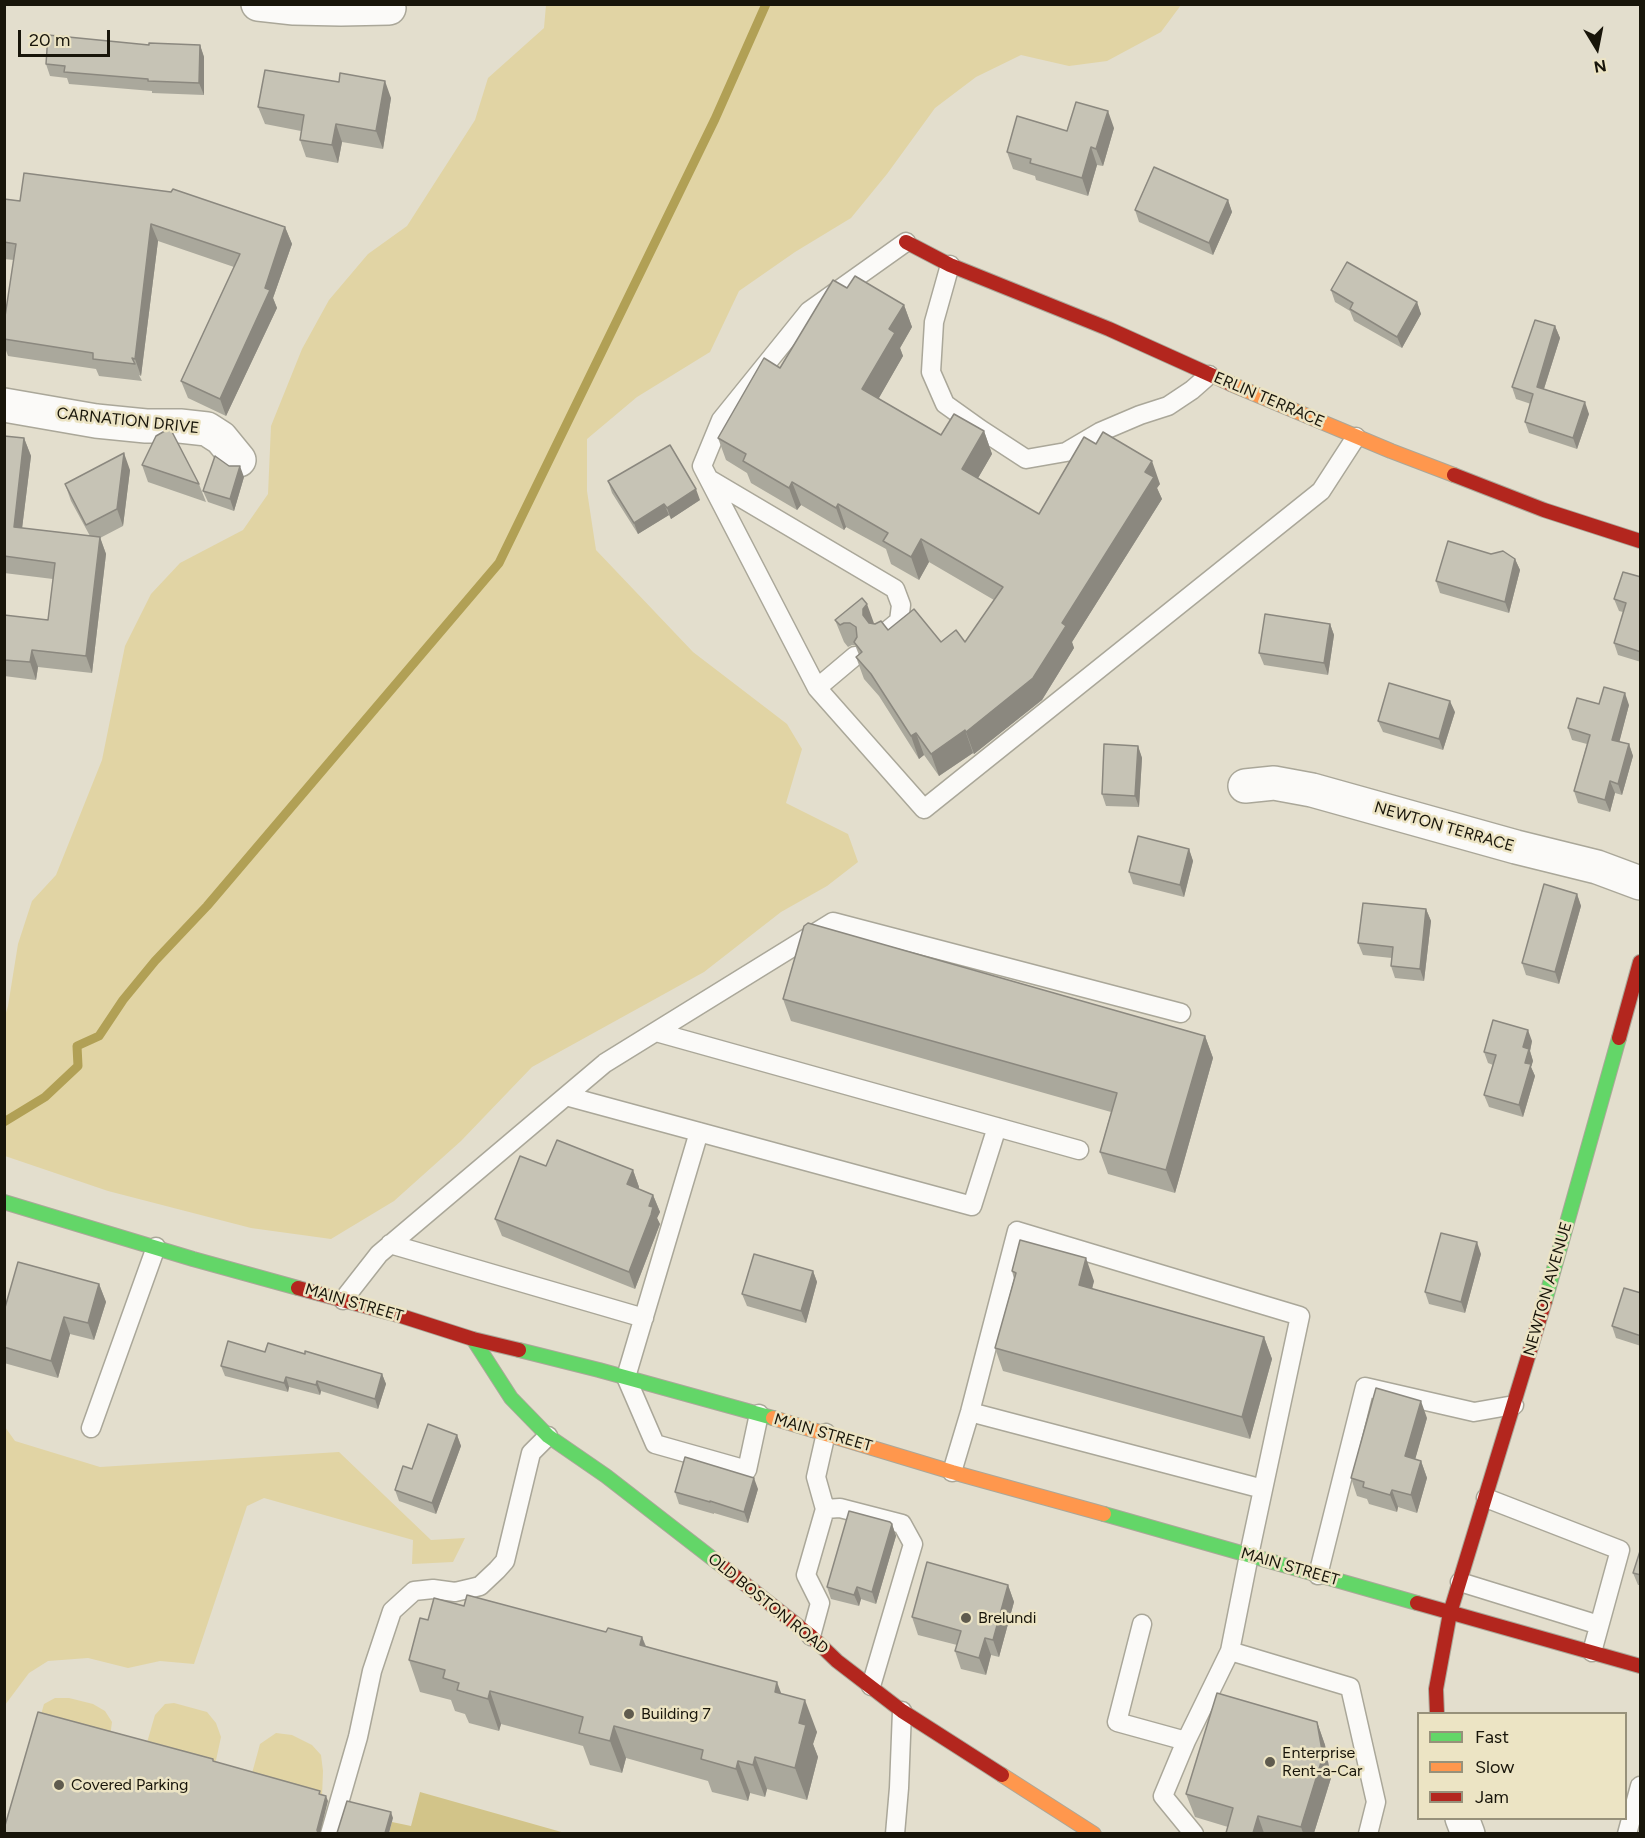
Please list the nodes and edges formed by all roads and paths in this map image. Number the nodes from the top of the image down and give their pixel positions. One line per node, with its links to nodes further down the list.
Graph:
1 (258, 4): 2 (street)
2 (389, 8)
3 (906, 242): 4 (street, ERLIN TERRACE); 9 (lane)
4 (950, 265): 5 (street, ERLIN TERRACE); 5 (lane)
5 (1209, 375): 7 (street, ERLIN TERRACE)
6 (4, 405): 8 (street, CARNATION DRIVE)
7 (1356, 436): 10 (street, ERLIN TERRACE); 13 (lane)
8 (239, 460)
9 (709, 479): 11 (lane); 13 (lane)
10 (1641, 540)
11 (882, 635)
12 (855, 656): 13 (lane)
13 (817, 688)
14 (1245, 786): 15 (street, NEWTON TERRACE)
15 (1641, 883)
16 (1641, 962): 30 (street, NEWTON AVENUE)
17 (1181, 1013): 18 (lane)
18 (656, 1032): 19 (lane); 20 (lane)
19 (567, 1096): 21 (lane); 24 (lane)
20 (997, 1127): 21 (lane); 22 (lane)
21 (699, 1132): 27 (lane)
22 (1079, 1150)
23 (4, 1202): 25 (street, MAIN STREET)
24 (390, 1244): 26 (lane); 27 (lane)
25 (156, 1247): 26 (street, MAIN STREET); 33 (lane)
26 (343, 1300): 28 (street, MAIN STREET)
27 (644, 1318): 29 (lane)
28 (473, 1340): 29 (street, MAIN STREET); 35 (street, OLD BOSTON ROAD)
29 (626, 1377): 32 (street, MAIN STREET); 32 (lane)
30 (1514, 1405): 38 (street, NEWTON AVENUE); 41 (lane)
31 (970, 1413): 36 (lane); 37 (lane); 37 (lane)
32 (759, 1414): 34 (street, MAIN STREET)
33 (91, 1428)
34 (826, 1433): 36 (street, MAIN STREET); 39 (lane)
35 (548, 1436): 46 (street, OLD BOSTON ROAD); 55 (lane)
36 (952, 1472): 40 (street, MAIN STREET)
37 (1263, 1489): 40 (lane)
38 (1486, 1498): 42 (street, NEWTON AVENUE); 45 (lane)
39 (825, 1509): 46 (lane); 50 (lane)
40 (1249, 1555): 41 (street, MAIN STREET); 47 (lane)
41 (1318, 1575): 43 (street, MAIN STREET)
42 (1460, 1582): 43 (street, NEWTON AVENUE); 45 (lane)
43 (1450, 1613): 48 (street, MAIN STREET); 52 (street, NEWTON AVENUE)
44 (1142, 1624): 53 (lane)
45 (1599, 1625): 48 (lane)
46 (810, 1635): 50 (street, OLD BOSTON ROAD)
47 (1230, 1651): 53 (lane); 59 (lane)
48 (1592, 1652): 49 (street, MAIN STREET)
49 (1641, 1666)
50 (872, 1686): 51 (street, OLD BOSTON ROAD)
51 (902, 1711): 56 (lane); 57 (street, OLD BOSTON ROAD)
52 (1437, 1712)
53 (1186, 1741): 58 (lane)
54 (1641, 1786): 60 (lane)
55 (330, 1833)
56 (895, 1833)
57 (1094, 1833)
58 (1194, 1833)
59 (1368, 1833)
60 (1627, 1833)

